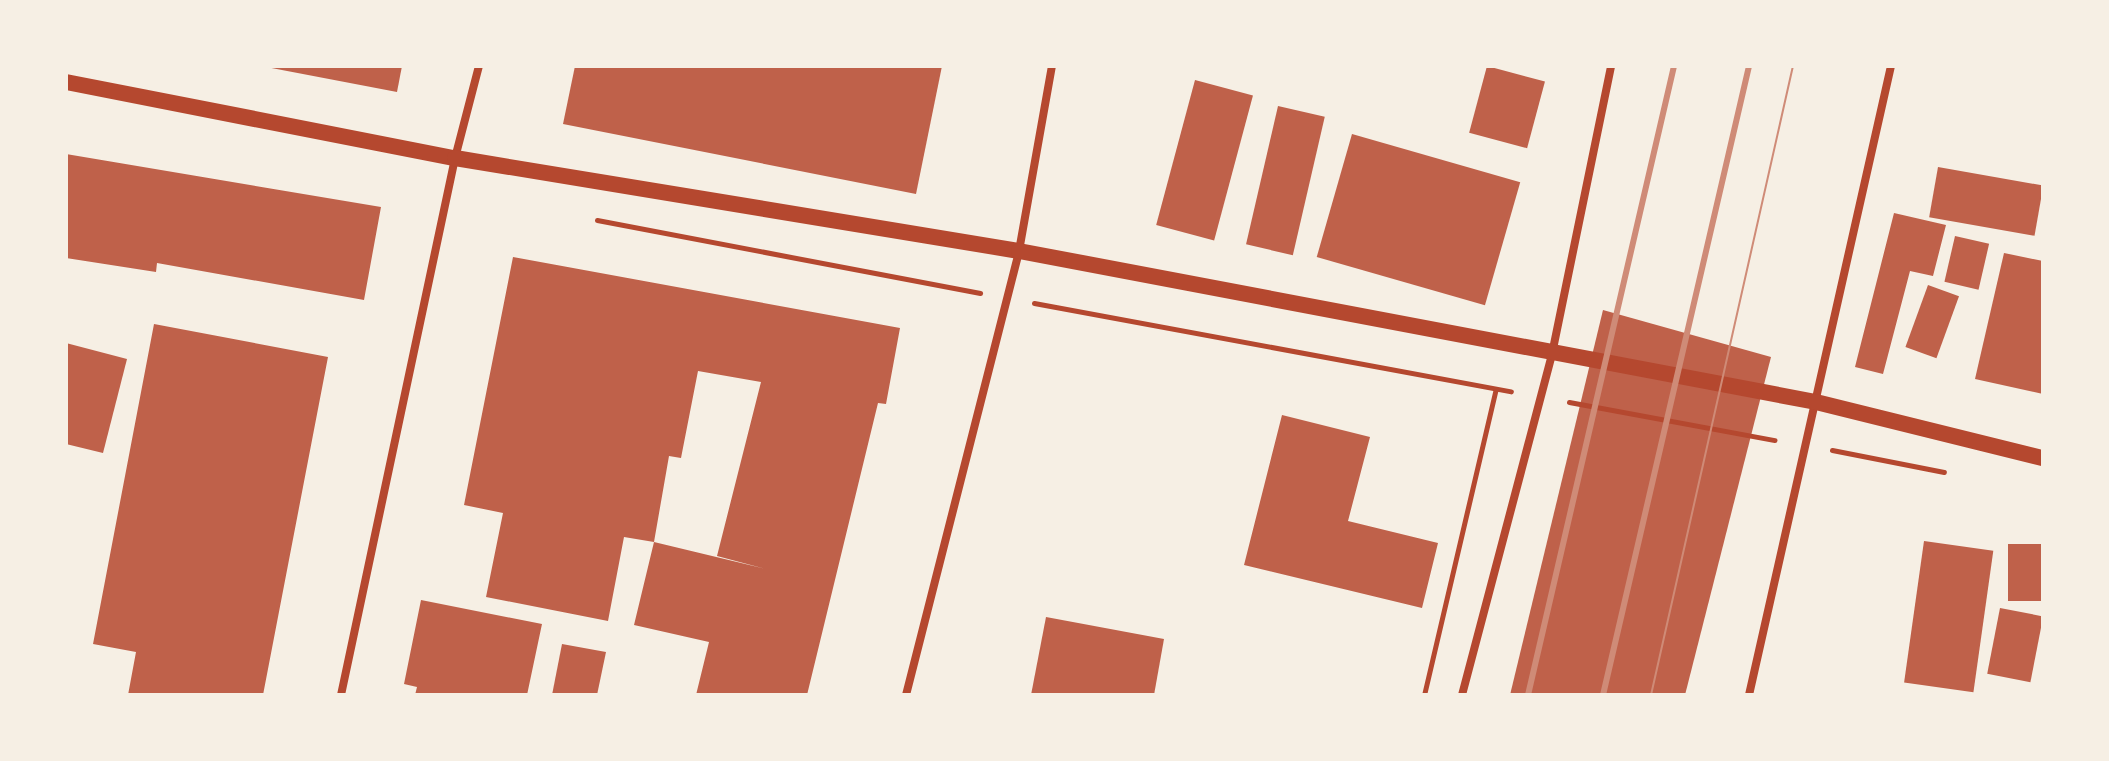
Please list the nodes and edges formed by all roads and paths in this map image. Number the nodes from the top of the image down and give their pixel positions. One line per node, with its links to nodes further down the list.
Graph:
1 (479, 66): 6 (street)
2 (1052, 66): 8 (street)
3 (1611, 66): 11 (street)
4 (1891, 66): 15 (street)
5 (66, 82): 6 (main road)
6 (455, 158): 8 (main road); 20 (street)
7 (595, 219): 9 (path)
8 (1019, 251): 11 (main road); 21 (street)
9 (996, 296)
10 (1027, 302): 12 (path)
11 (1552, 354): 15 (main road); 23 (street)
12 (1496, 389): 13 (path); 22 (path)
13 (1528, 394)
14 (1559, 400): 16 (path)
15 (1816, 402): 18 (main road); 24 (street)
16 (1778, 440)
17 (1825, 449): 19 (path)
18 (2043, 458)
19 (1950, 474)
20 (341, 695)
21 (906, 695)
22 (1424, 695)
23 (1462, 695)
24 (1749, 695)

